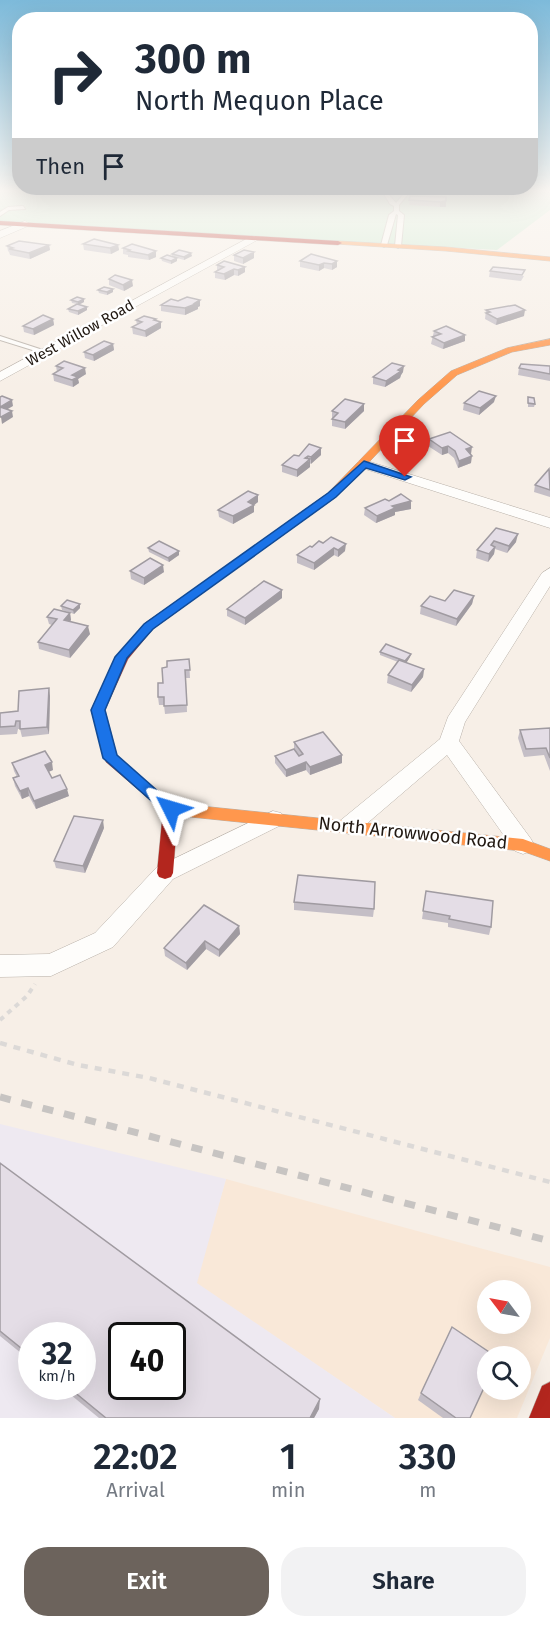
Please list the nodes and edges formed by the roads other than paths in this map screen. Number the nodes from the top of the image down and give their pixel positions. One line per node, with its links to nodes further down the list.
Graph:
1 (222, 256): 6 (street, West Willow Road)
2 (517, 256): 3 (street)
3 (550, 259)
4 (0, 338): 6 (lane)
5 (550, 342): 8 (street)
6 (44, 352): 7 (street, West Willow Road)
7 (0, 376)
8 (364, 464): 9 (street); 12 (street)
9 (550, 523)
10 (550, 573): 11 (street)
11 (449, 742): 14 (street); 15 (street)
12 (171, 809): 13 (street, North Arrowwood Road); 17 (street)
13 (273, 819): 14 (street, North Arrowwood Road); 17 (street)
14 (349, 826): 15 (street, North Arrowwood Road)
15 (523, 844): 16 (street, North Arrowwood Road)
16 (550, 855)
17 (165, 873): 18 (street)
18 (0, 966)
19 (550, 1394): 20 (street)
20 (541, 1418)

